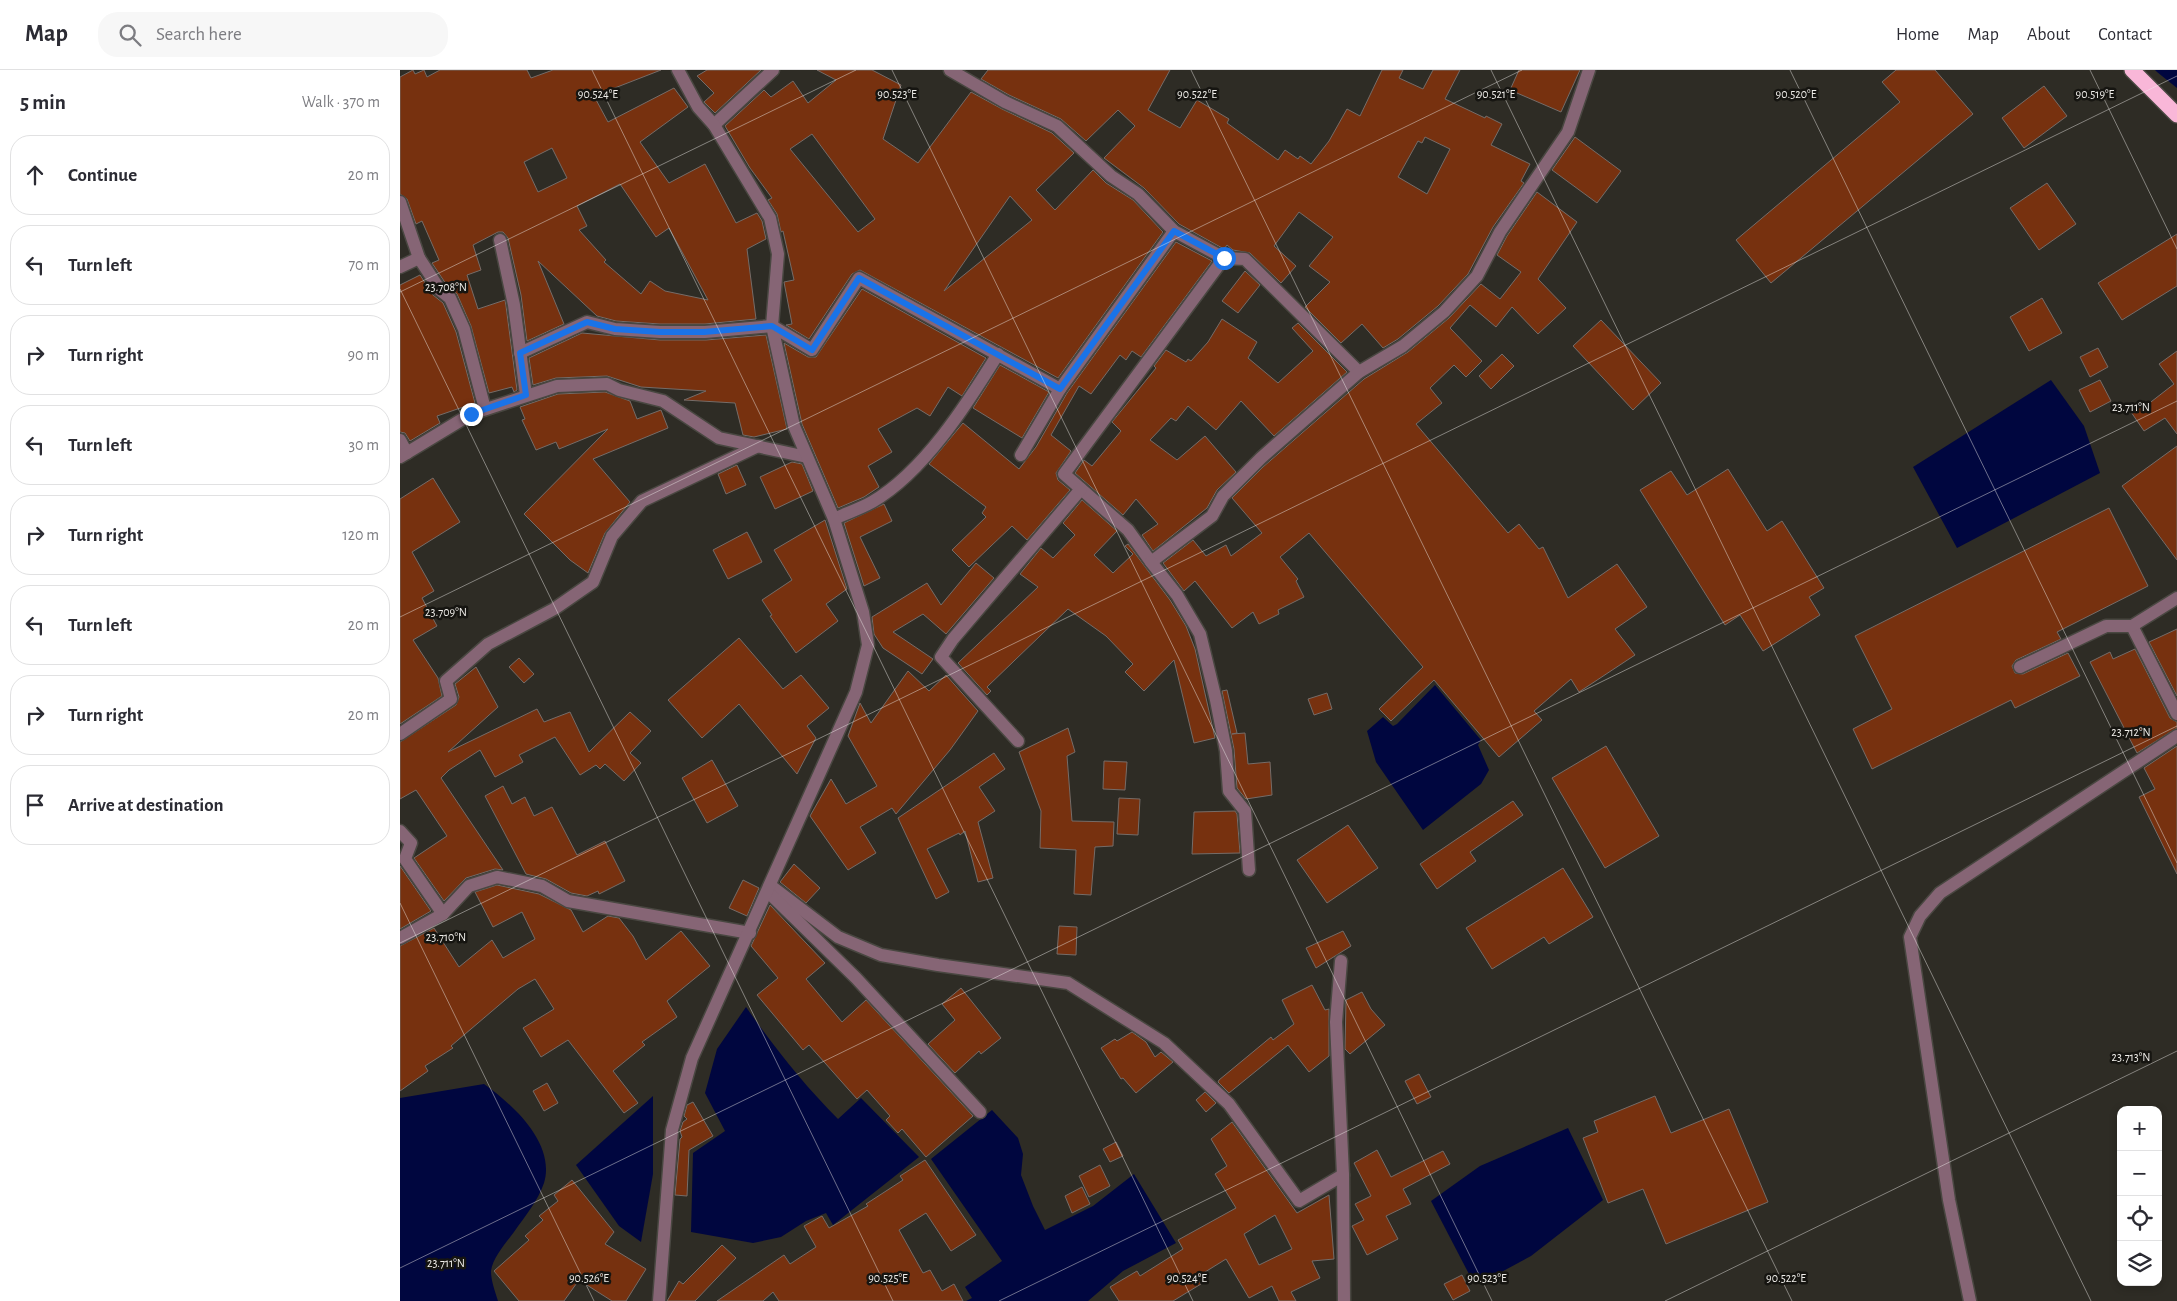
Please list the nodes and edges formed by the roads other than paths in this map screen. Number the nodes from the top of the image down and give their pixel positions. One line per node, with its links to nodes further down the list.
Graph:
1 (678, 70): 7 (street)
2 (773, 70): 7 (street)
3 (950, 70): 9 (street)
4 (1589, 70): 17 (street)
5 (2132, 70): 6 (highway)
6 (2177, 115)
7 (714, 125): 14 (street)
8 (400, 202): 11 (street)
9 (1174, 231): 12 (street); 18 (street)
10 (500, 240): 15 (street)
11 (419, 258): 13 (street); 20 (street)
12 (1224, 258): 17 (street); 26 (street)
13 (400, 267)
14 (772, 326): 15 (street); 16 (street); 25 (street)
15 (520, 353): 19 (street)
16 (998, 354): 18 (street); 27 (street)
17 (1359, 372): 28 (street)
18 (1060, 389): 24 (street)
19 (526, 395): 20 (street); 22 (street)
20 (485, 409): 23 (street)
21 (400, 440): 23 (street)
22 (758, 446): 25 (street); 33 (street)
23 (404, 455)
24 (1021, 455)
25 (807, 457): 27 (street)
26 (1081, 489): 28 (street); 35 (street)
27 (834, 519): 38 (street)
28 (1151, 562): 37 (street)
29 (2177, 598): 30 (street)
30 (2132, 626): 31 (street); 32 (street)
31 (2020, 667)
32 (2177, 714)
33 (400, 734)
34 (2177, 736): 47 (street)
35 (1018, 741)
36 (400, 831): 39 (street)
37 (1249, 870)
38 (769, 889): 40 (street); 43 (street); 44 (street)
39 (443, 914): 40 (street); 41 (street)
40 (750, 932): 45 (street)
41 (400, 938)
42 (1341, 961): 44 (street)
43 (980, 1112)
44 (1343, 1175): 46 (street)
45 (659, 1301)
46 (1344, 1301)
47 (1970, 1301)

